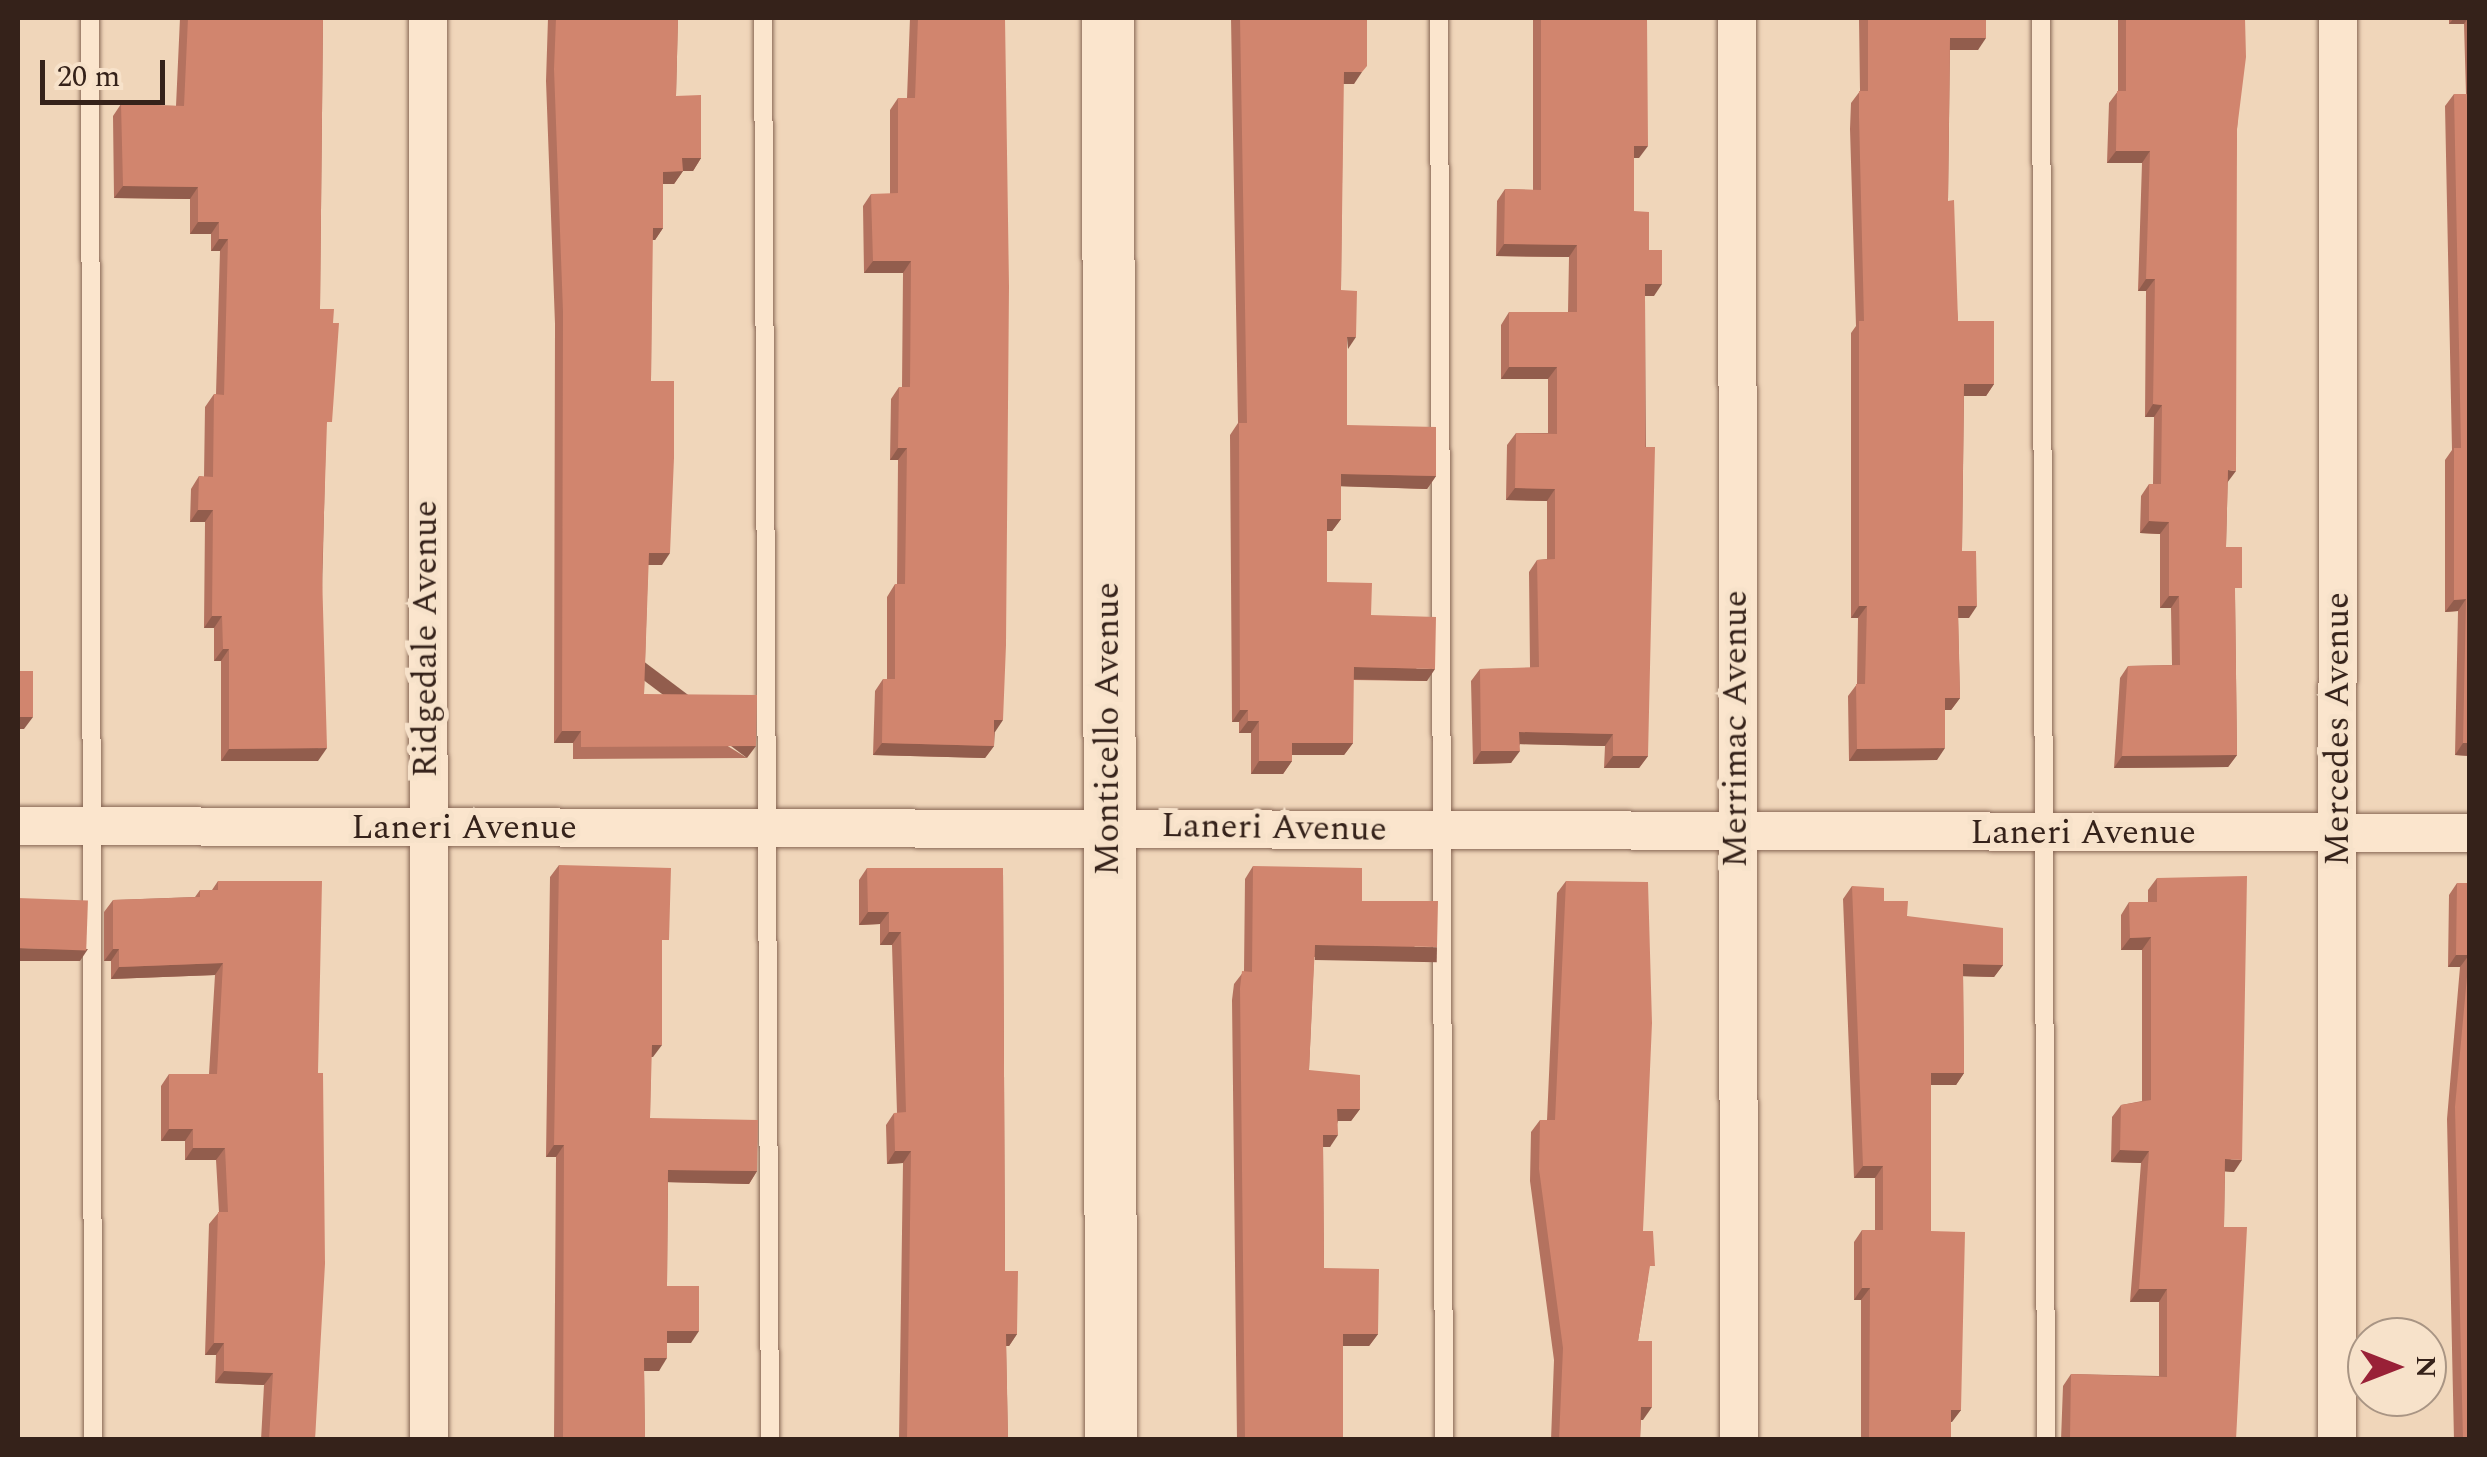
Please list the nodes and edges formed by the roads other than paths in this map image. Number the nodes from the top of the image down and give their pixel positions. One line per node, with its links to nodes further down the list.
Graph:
1 (90, 18): 10 (lane)
2 (428, 18): 13 (street, Ridgedale Avenue)
3 (763, 18): 12 (lane)
4 (1108, 18): 11 (street, Monticello Avenue)
5 (1438, 18): 14 (lane)
6 (1737, 18): 15 (street, Merrimac Avenue)
7 (2041, 18): 16 (lane)
8 (2338, 18): 17 (street, Mercedes Avenue)
9 (18, 826): 10 (street, Laneri Avenue)
10 (95, 826): 13 (street, Laneri Avenue); 19 (lane)
11 (1107, 826): 12 (street, Laneri Avenue); 14 (street, Laneri Avenue); 22 (street, Monticello Avenue)
12 (768, 827): 13 (street, Laneri Avenue); 21 (lane)
13 (426, 828): 20 (street, Ridgedale Avenue)
14 (1441, 830): 15 (street, Laneri Avenue); 23 (lane)
15 (1736, 832): 16 (street, Laneri Avenue); 24 (street, Merrimac Avenue)
16 (2044, 832): 17 (street, Laneri Avenue); 25 (lane)
17 (2338, 832): 18 (street, Laneri Avenue); 26 (street, Mercedes Avenue)
18 (2470, 833)
19 (93, 1440)
20 (429, 1440)
21 (770, 1440)
22 (1111, 1440)
23 (1444, 1440)
24 (1739, 1440)
25 (2046, 1440)
26 (2337, 1440)

